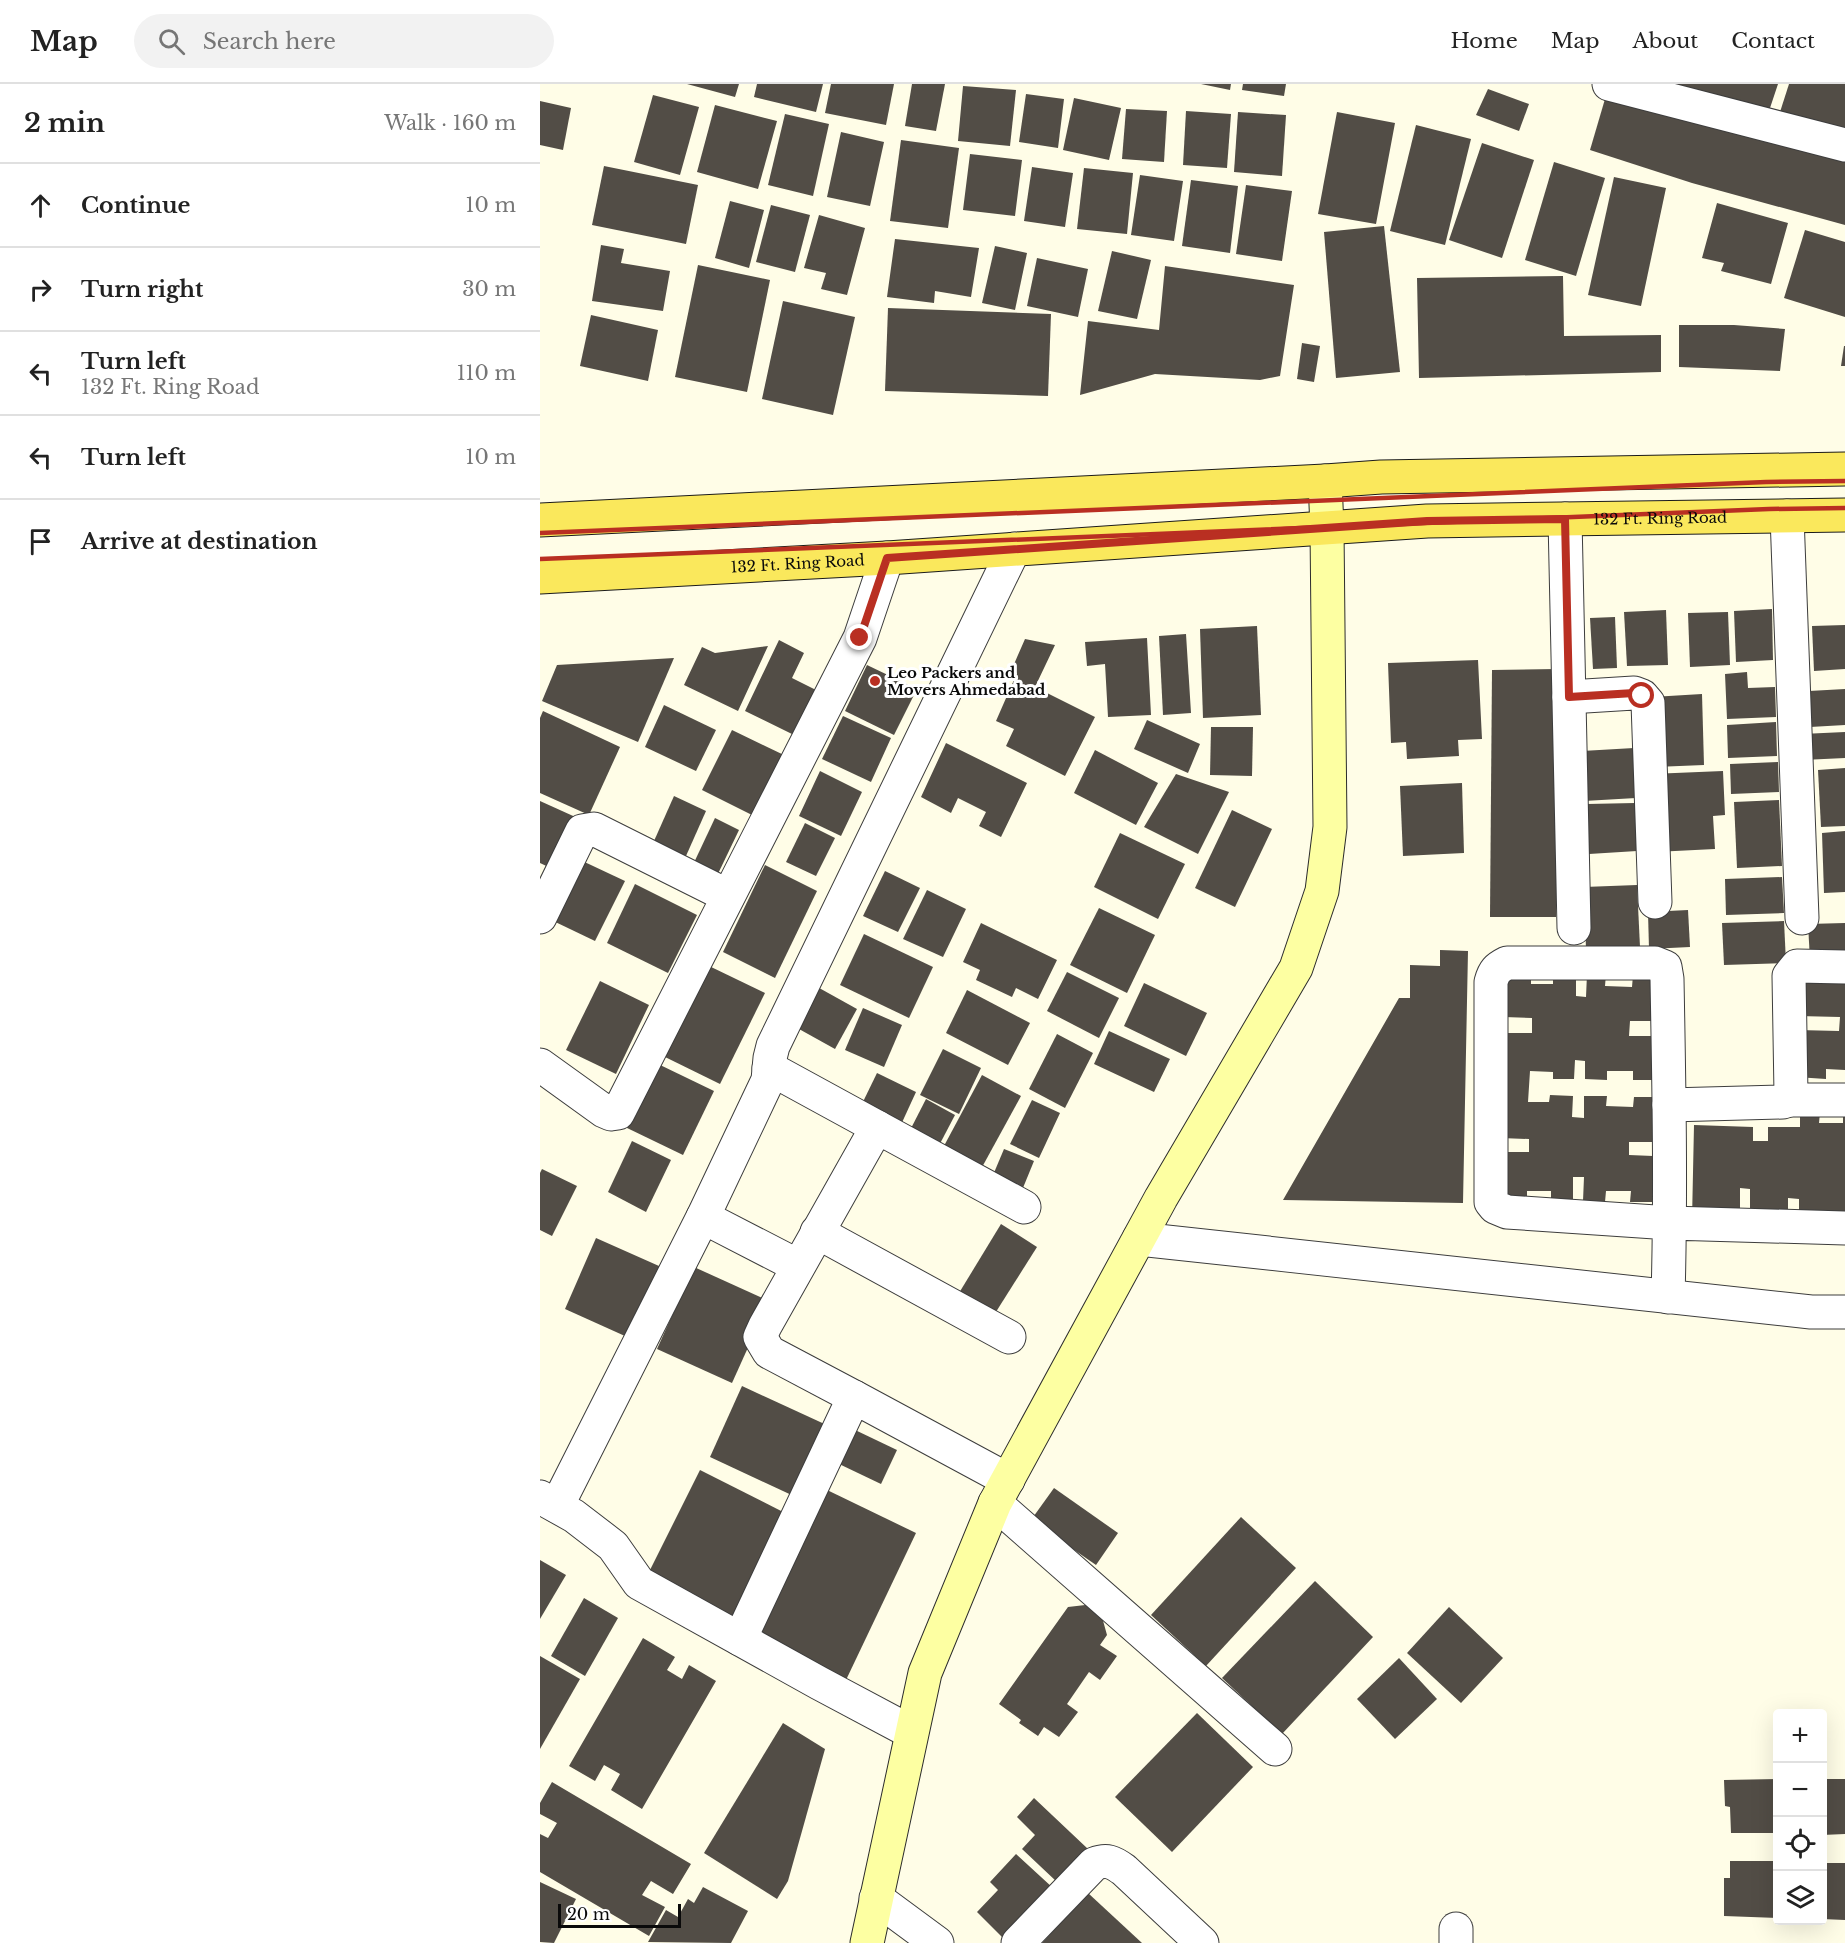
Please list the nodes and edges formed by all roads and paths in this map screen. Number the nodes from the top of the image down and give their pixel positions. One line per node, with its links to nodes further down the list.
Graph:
1 (1609, 84): 2 (street)
2 (1845, 145)
3 (1845, 469): 4 (main road)
4 (1325, 481): 8 (main road); 9 (street)
5 (1845, 515): 6 (main road, 132 Ft. Ring Road)
6 (1787, 516): 7 (main road, 132 Ft. Ring Road); 17 (street)
7 (1565, 519): 9 (main road, 132 Ft. Ring Road); 13 (street)
8 (540, 520)
9 (1328, 528): 10 (main road, 132 Ft. Ring Road); 31 (street)
10 (1014, 549): 11 (main road, 132 Ft. Ring Road); 21 (street)
11 (887, 558): 12 (main road, 132 Ft. Ring Road); 14 (street)
12 (540, 577)
13 (1569, 697): 15 (street); 18 (street)
14 (728, 896): 16 (street); 20 (street)
15 (1655, 902)
16 (540, 917)
17 (1802, 918)
18 (1574, 928)
19 (1845, 967): 22 (street)
20 (540, 1065)
21 (769, 1068): 25 (street); 27 (street)
22 (1789, 1100): 23 (street); 24 (street)
23 (1845, 1100)
24 (1669, 1105): 28 (street); 28 (street)
25 (877, 1127): 26 (street); 30 (street)
26 (1024, 1207)
27 (703, 1217): 32 (street); 38 (street)
28 (1670, 1223): 29 (street); 33 (street)
29 (1845, 1228)
30 (817, 1232): 32 (street); 35 (street)
31 (1139, 1239): 33 (street); 37 (street)
32 (798, 1266): 36 (street)
33 (1668, 1297): 34 (street)
34 (1845, 1312)
35 (1009, 1337)
36 (854, 1397): 37 (street); 39 (street)
37 (1001, 1492): 40 (street); 41 (street)
38 (548, 1502): 39 (street)
39 (740, 1639): 40 (street)
40 (911, 1732): 42 (street)
41 (1275, 1749)
42 (876, 1898): 43 (street); 44 (street)
43 (867, 1943)
44 (936, 1943)
45 (1018, 1943): 46 (street)
46 (1202, 1943)

